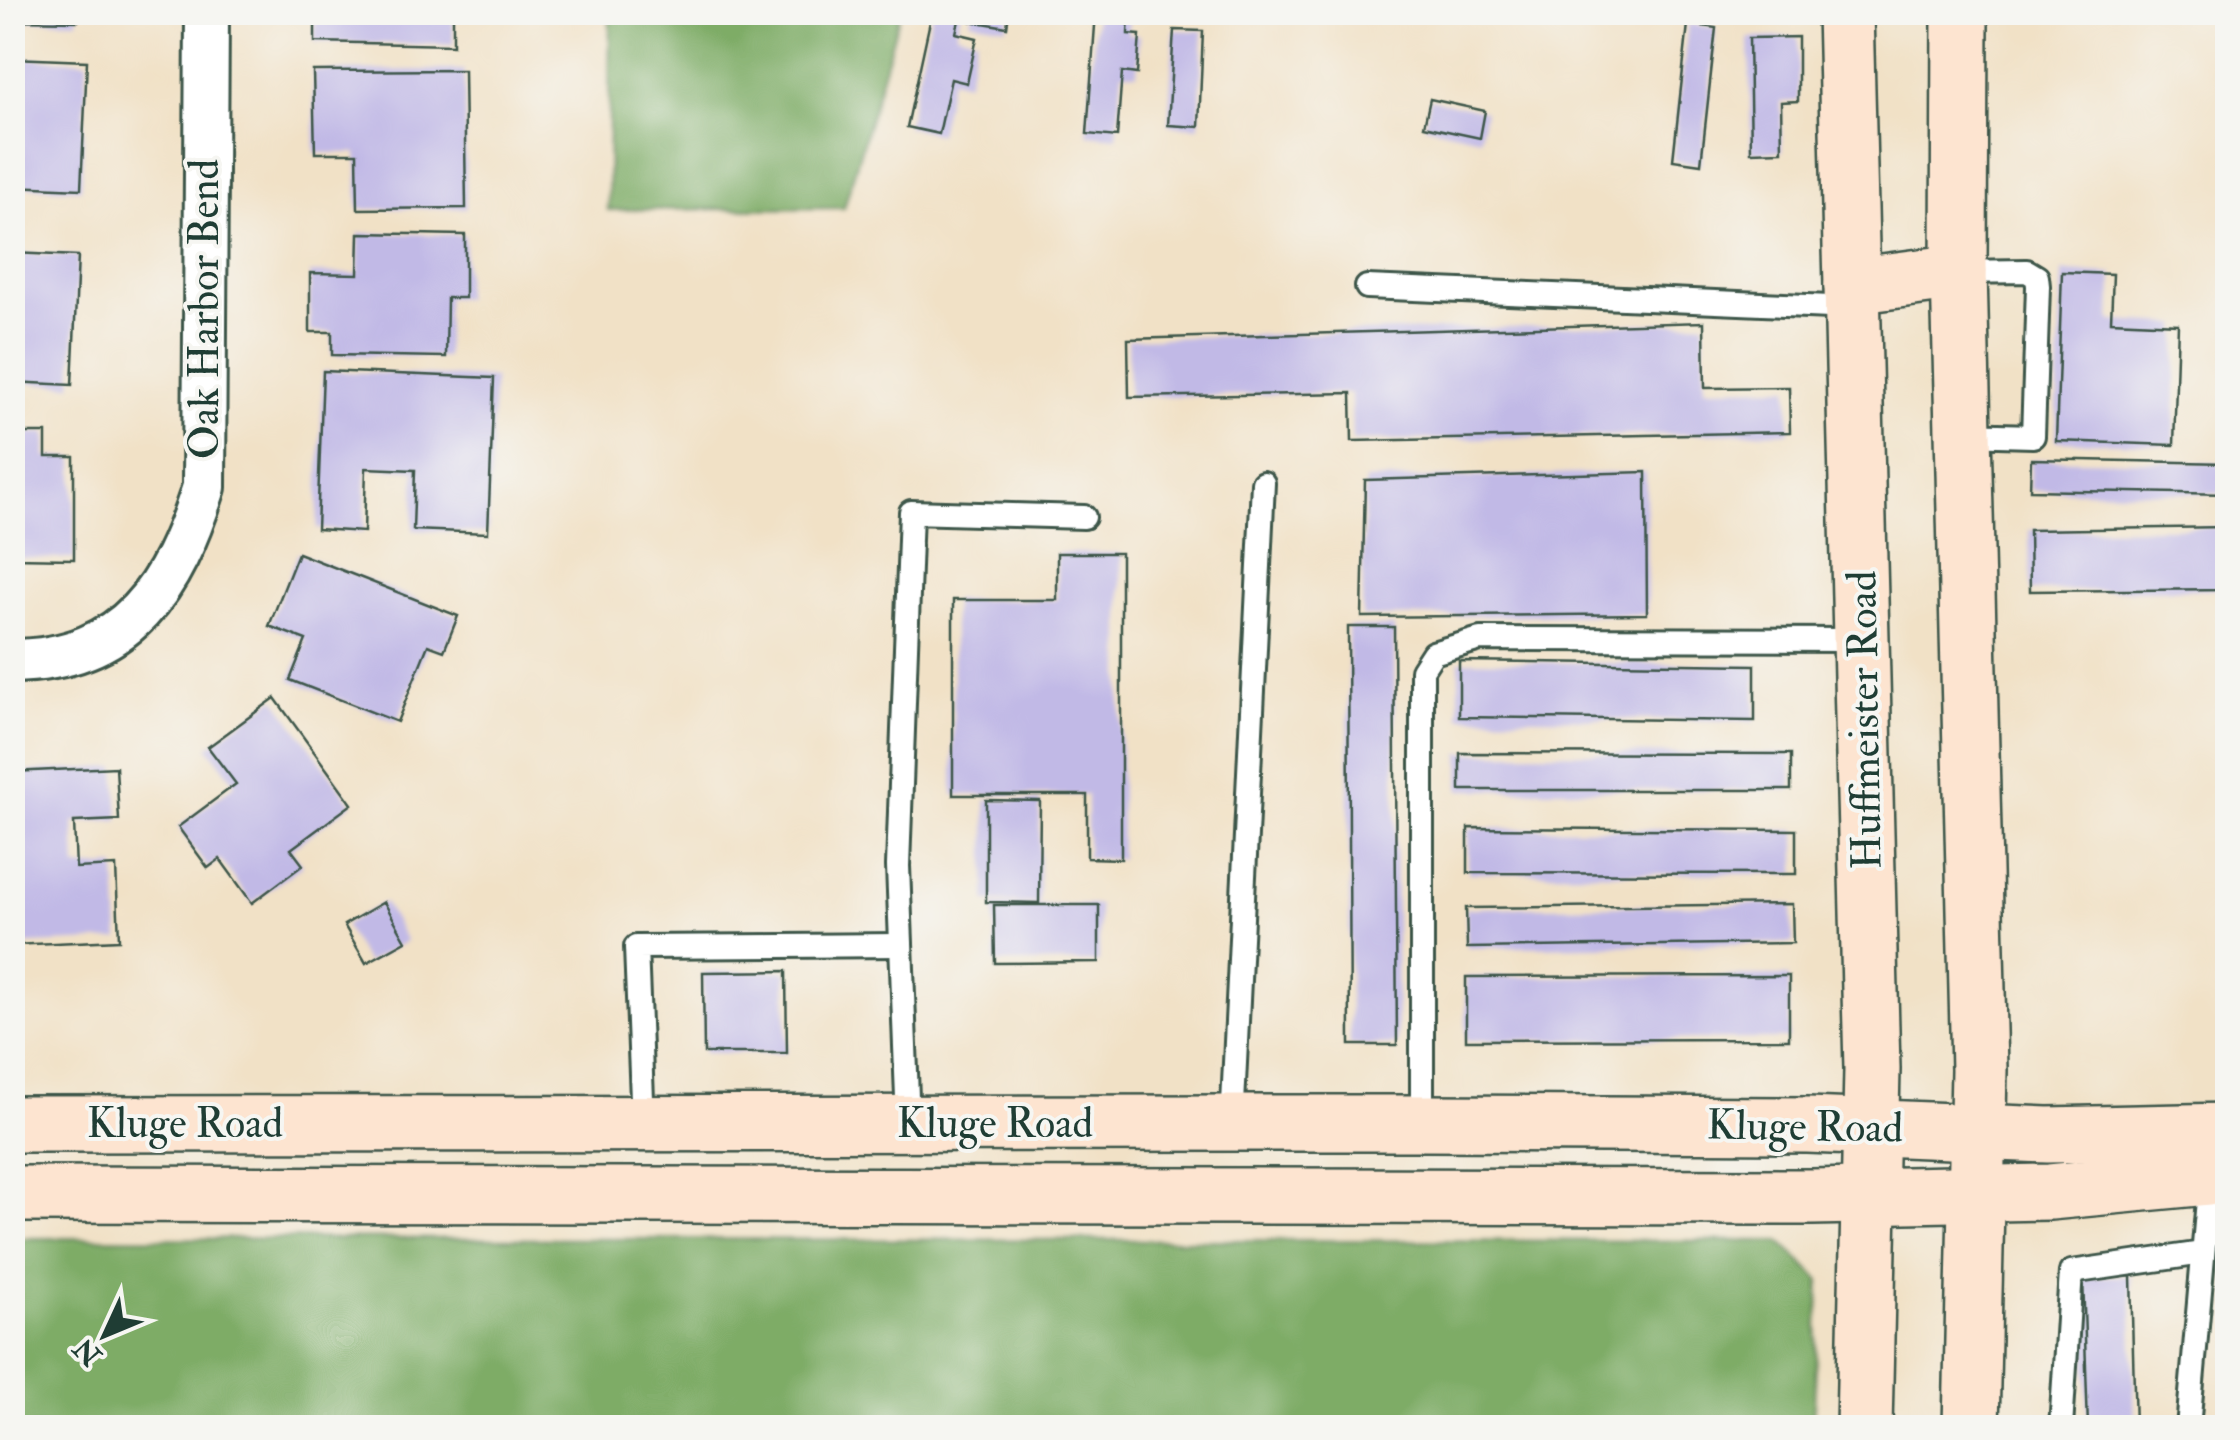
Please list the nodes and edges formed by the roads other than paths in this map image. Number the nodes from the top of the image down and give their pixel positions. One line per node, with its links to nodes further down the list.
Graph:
1 (207, 12): 11 (street, Oak Harbor Bend)
2 (1846, 12): 6 (main road, Huffmeister Road)
3 (1960, 12): 4 (main road)
4 (1958, 272): 6 (main road); 7 (main road); 7 (lane)
5 (1367, 288): 6 (lane)
6 (1852, 297): 10 (main road, Huffmeister Road)
7 (1963, 434): 19 (main road)
8 (1263, 483): 17 (lane)
9 (1084, 518): 12 (lane)
10 (1863, 640): 14 (lane); 18 (main road, Huffmeister Road)
11 (12, 661)
12 (900, 945): 13 (lane); 16 (lane)
13 (908, 1123): 16 (main road, Kluge Road); 17 (main road, Kluge Road)
14 (1422, 1123): 17 (main road, Kluge Road); 18 (main road, Kluge Road)
15 (12, 1124): 16 (main road, Kluge Road)
16 (643, 1124): 24 (main road)
17 (1232, 1124)
18 (1870, 1128): 19 (main road, Kluge Road); 23 (main road, Huffmeister Road)
19 (1977, 1132): 20 (main road, Kluge Road); 22 (main road)
20 (2222, 1161): 22 (main road, Kluge Road); 25 (lane)
21 (12, 1194): 24 (main road, Kluge Road)
22 (1976, 1194): 23 (main road, Kluge Road); 27 (main road)
23 (1869, 1196): 24 (main road, Kluge Road); 26 (main road, Huffmeister Road)
24 (642, 1197)
25 (2203, 1253): 28 (lane); 29 (lane)
26 (1864, 1428)
27 (1971, 1428)
28 (2061, 1428)
29 (2188, 1428)

